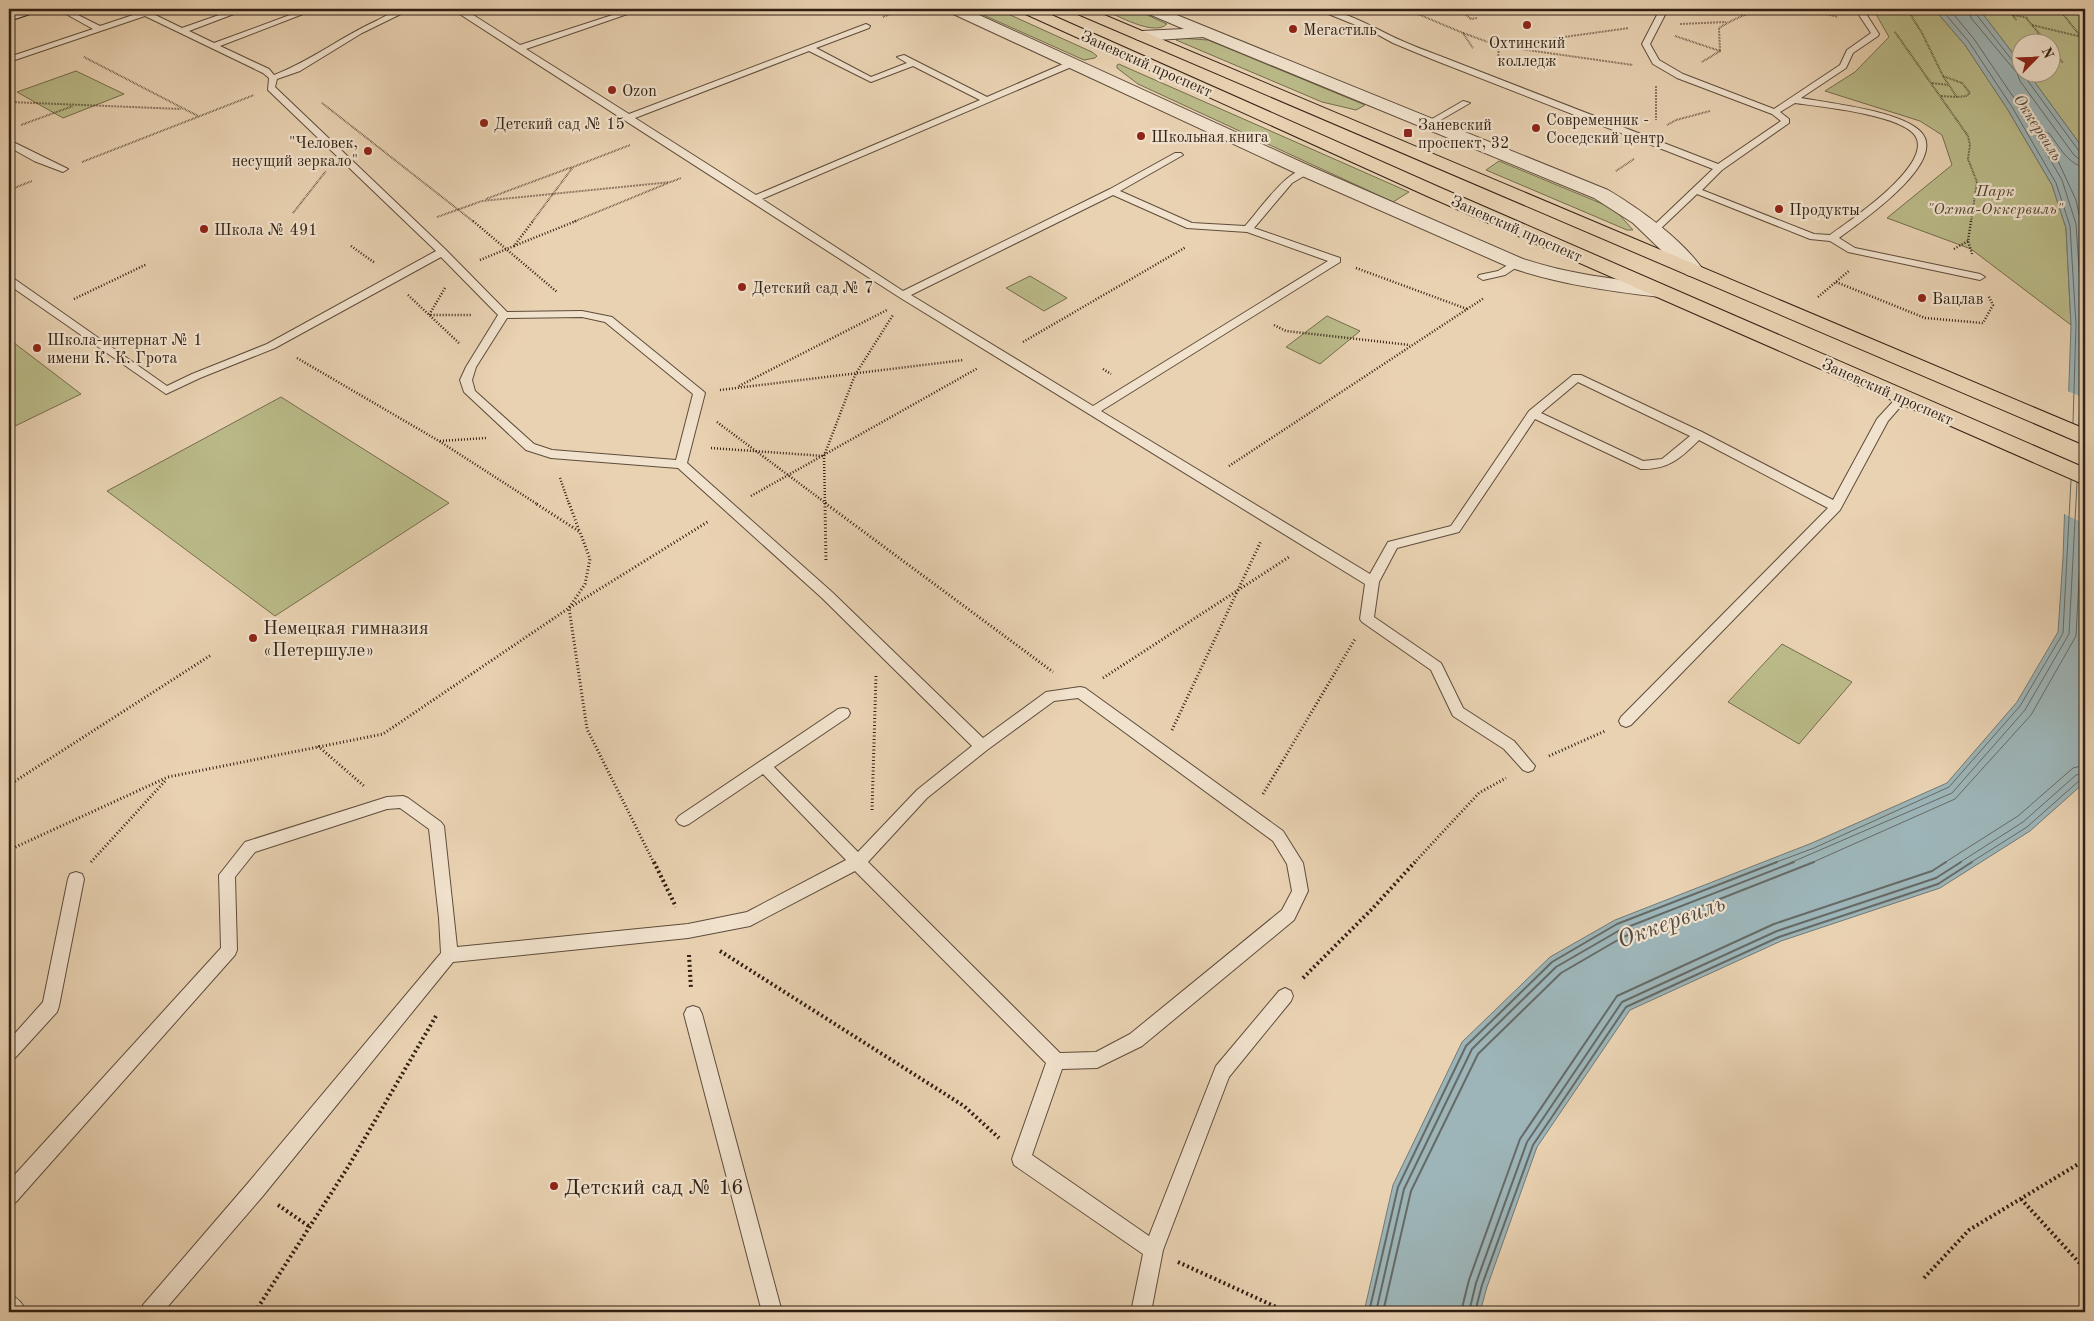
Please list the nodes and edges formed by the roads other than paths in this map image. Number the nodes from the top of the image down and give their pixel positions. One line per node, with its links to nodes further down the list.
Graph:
1 (31, 9): 17 (street)
2 (61, 9): 19 (lane)
3 (137, 9): 16 (lane)
4 (243, 9): 20 (lane)
5 (312, 9): 23 (lane)
6 (406, 9): 32 (lane)
7 (452, 9): 25 (lane)
8 (638, 9): 25 (lane)
9 (954, 9): 30 (street)
10 (1026, 9): 26 (main road, Заневский проспект)
11 (1078, 9): 22 (main road, Заневский проспект)
12 (1149, 9): 21 (street)
13 (1320, 9): 33 (lane)
14 (1658, 9): 38 (lane)
15 (1859, 9): 36 (lane)
16 (146, 13): 19 (lane); 20 (lane)
17 (9, 16)
18 (866, 26): 24 (lane)
19 (99, 29): 28 (lane)
20 (181, 30): 23 (lane)
21 (1206, 32): 22 (street); 40 (street)
22 (1142, 36): 56 (main road, Заневский проспект)
23 (212, 46): 32 (lane)
24 (808, 47): 29 (lane); 39 (lane)
25 (520, 48): 39 (lane)
26 (1115, 48): 31 (street); 60 (main road, Заневский проспект)
27 (901, 57): 29 (lane)
28 (9, 60)
29 (914, 63): 35 (lane)
30 (1073, 63): 31 (street); 35 (lane)
31 (1096, 73): 45 (street)
32 (272, 83): 54 (lane)
33 (1502, 84): 34 (lane); 43 (lane)
34 (1491, 90)
35 (987, 100): 48 (lane)
36 (1795, 100): 38 (lane); 53 (lane)
37 (1466, 103): 40 (lane)
38 (1775, 112): 43 (lane)
39 (628, 118): 48 (lane)
40 (1429, 124): 50 (street)
41 (9, 143): 44 (lane)
42 (1178, 155): 47 (lane)
43 (1719, 168): 46 (lane)
44 (63, 169)
45 (1306, 171): 49 (lane); 55 (street)
46 (1694, 190): 50 (lane); 51 (lane)
47 (1113, 191): 49 (lane); 61 (lane)
48 (755, 199): 61 (lane)
49 (1248, 229): 64 (lane)
50 (1654, 230): 56 (street)
51 (1798, 231): 52 (lane); 53 (lane)
52 (1785, 238)
53 (1832, 238): 58 (lane)
54 (442, 252): 59 (lane); 62 (lane)
55 (1516, 263): 57 (lane); 60 (street)
56 (1694, 271): 67 (main road, Заневский проспект)
57 (1483, 277)
58 (1980, 277)
59 (9, 280)
60 (1660, 291): 63 (main road, Заневский проспект)
61 (902, 300): 64 (lane)
62 (504, 315): 68 (lane); 68 (lane)
63 (1902, 398): 69 (main road, Заневский проспект); 70 (lane)
64 (1093, 411): 71 (lane)
65 (1533, 414): 66 (lane); 66 (lane); 71 (lane)
66 (1698, 435): 70 (lane)
67 (2085, 438)
68 (681, 464): 74 (lane)
69 (2085, 477)
70 (1836, 507): 73 (lane)
71 (1372, 582): 76 (lane)
72 (843, 713): 75 (lane)
73 (1626, 721)
74 (982, 746): 78 (lane); 84 (lane)
75 (764, 766): 77 (lane); 78 (lane)
76 (1528, 766)
77 (684, 820)
78 (857, 862): 80 (lane); 84 (lane)
79 (76, 879): 83 (lane)
80 (449, 955): 85 (lane); 89 (lane)
81 (1285, 996): 86 (lane)
82 (693, 1014): 90 (lane)
83 (9, 1052)
84 (1056, 1061): 86 (lane)
85 (9, 1195)
86 (1153, 1250): 91 (lane)
87 (9, 1304): 88 (lane)
88 (16, 1312)
89 (150, 1312)
90 (772, 1312)
91 (1141, 1312)

